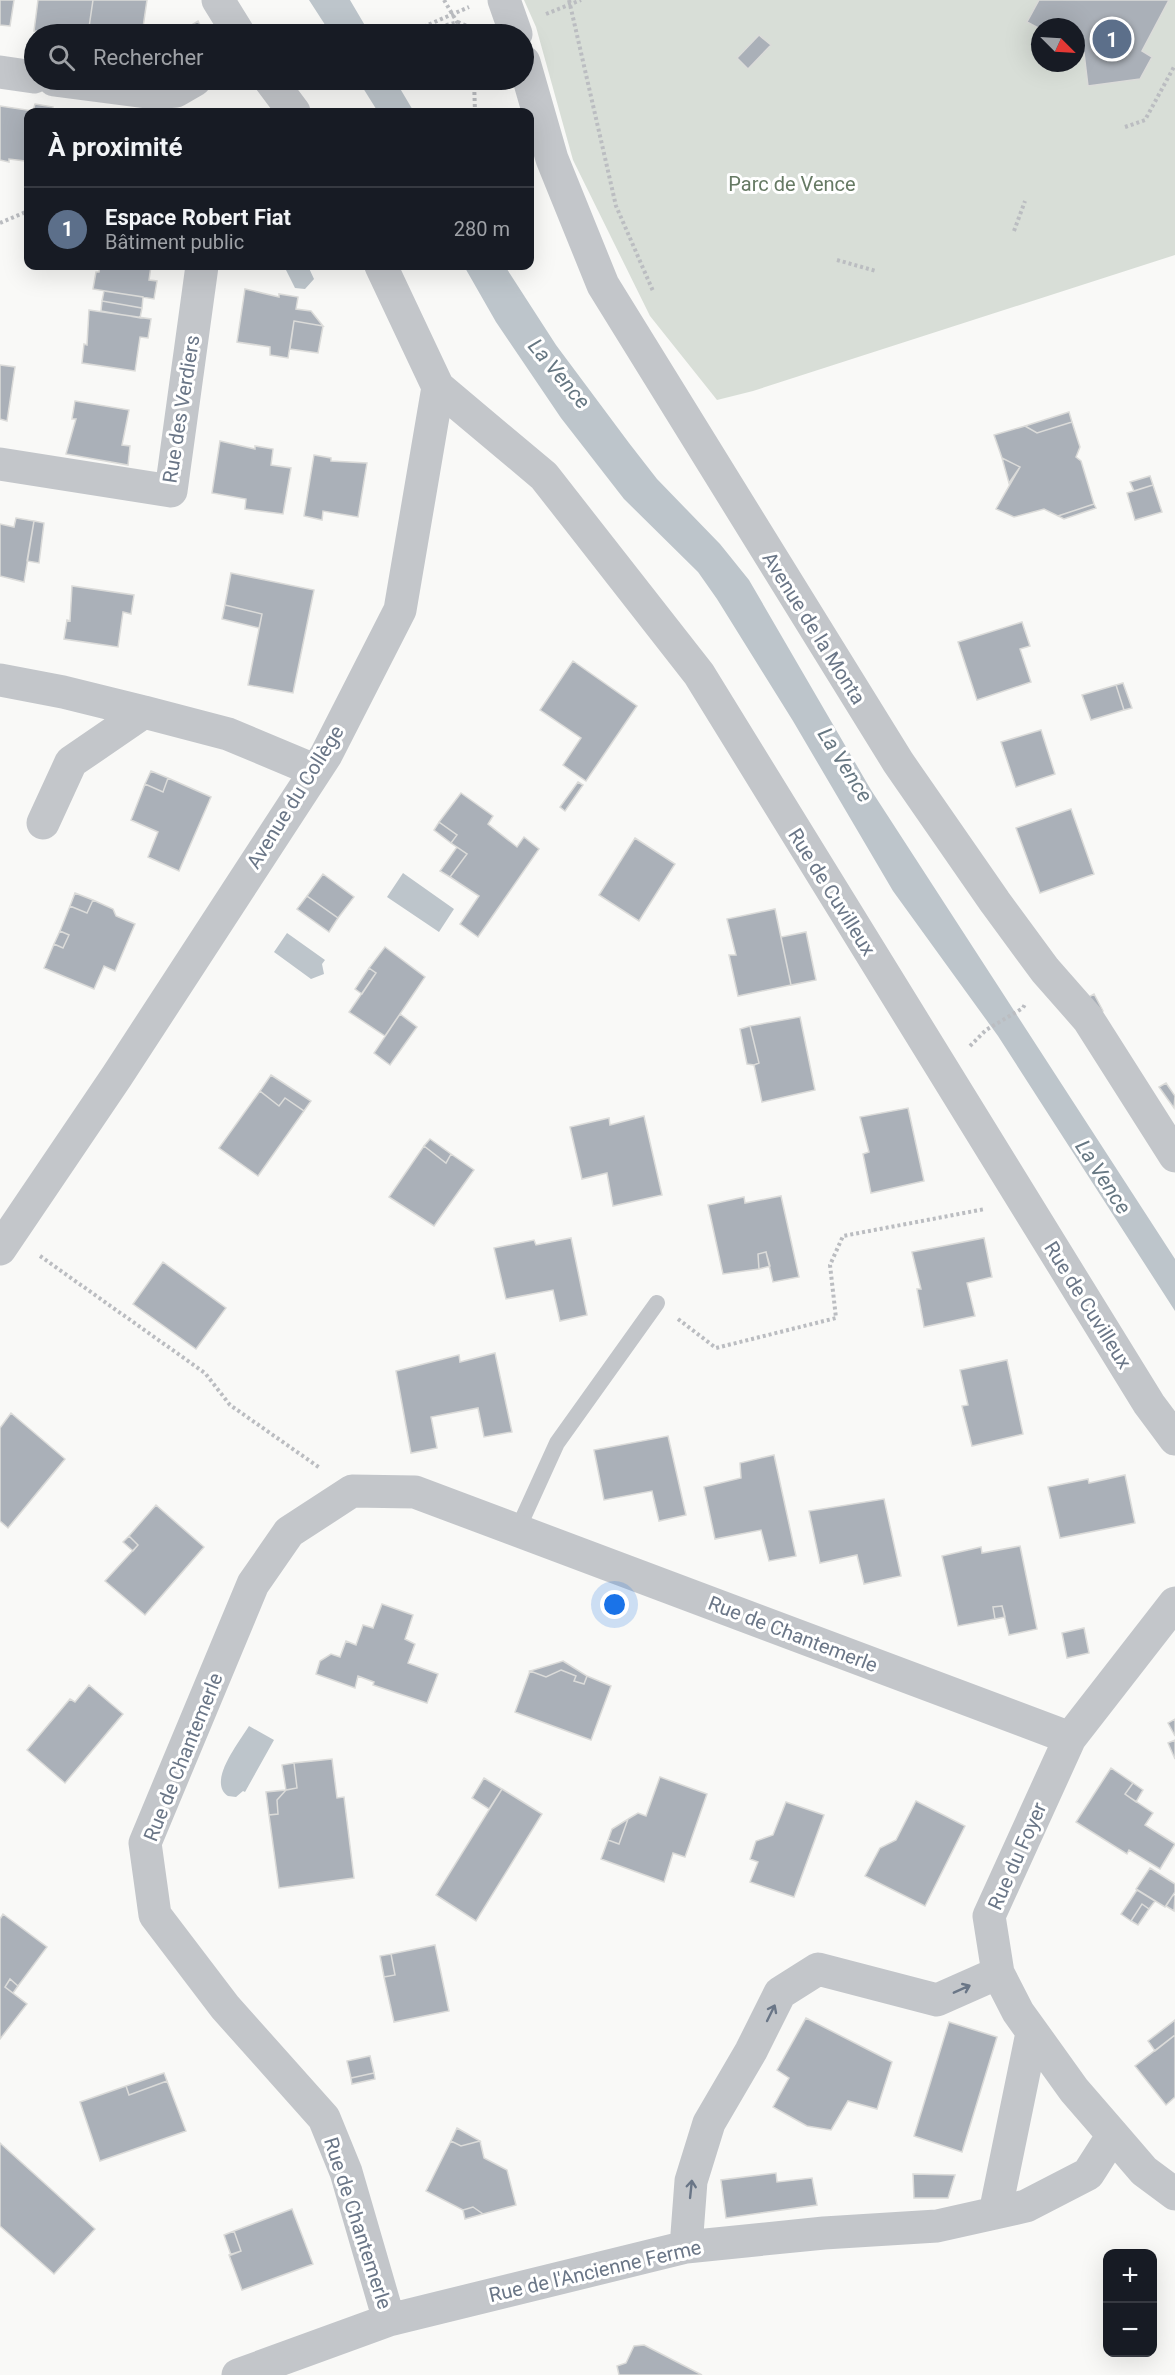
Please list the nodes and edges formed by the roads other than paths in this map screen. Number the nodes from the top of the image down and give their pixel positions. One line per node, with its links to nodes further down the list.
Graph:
1 (218, 0): 3 (street)
2 (489, 2): 4 (street)
3 (233, 24)
4 (508, 24)
5 (0, 72): 6 (street)
6 (24, 76)
7 (131, 90): 10 (street)
8 (278, 90): 11 (street)
9 (532, 90): 20 (street, Avenue de la Monta)
10 (187, 94)
11 (291, 108)
12 (201, 270): 15 (street, Rue des Verdiers)
13 (383, 270): 14 (street)
14 (438, 387): 18 (street, Avenue du Collège); 23 (street, Rue de Cuvilleux)
15 (0, 464)
16 (0, 680): 17 (street)
17 (144, 712): 18 (street); 19 (street)
18 (314, 770): 21 (street, Avenue du Collège)
19 (43, 823)
20 (1175, 1156)
21 (0, 1249)
22 (657, 1303): 24 (lane)
23 (1175, 1439)
24 (517, 1531): 26 (street, Rue de Chantemerle); 33 (street, Rue de Chantemerle)
25 (1175, 1604): 26 (street, Rue du Foyer)
26 (1070, 1738): 27 (street, Rue du Foyer)
27 (998, 1973): 28 (street, Rue du Foyer); 32 (street, one-way to 27)
28 (1032, 2033): 29 (street, Rue du Foyer); 31 (street)
29 (1113, 2135): 30 (street, Rue du Foyer); 31 (street, Rue de l'Ancienne Ferme)
30 (1175, 2194)
31 (995, 2213): 32 (street, Rue de l'Ancienne Ferme)
32 (686, 2247): 33 (street, Rue de l'Ancienne Ferme)
33 (389, 2320): 34 (street, Rue de l'Ancienne Ferme)
34 (238, 2375)

